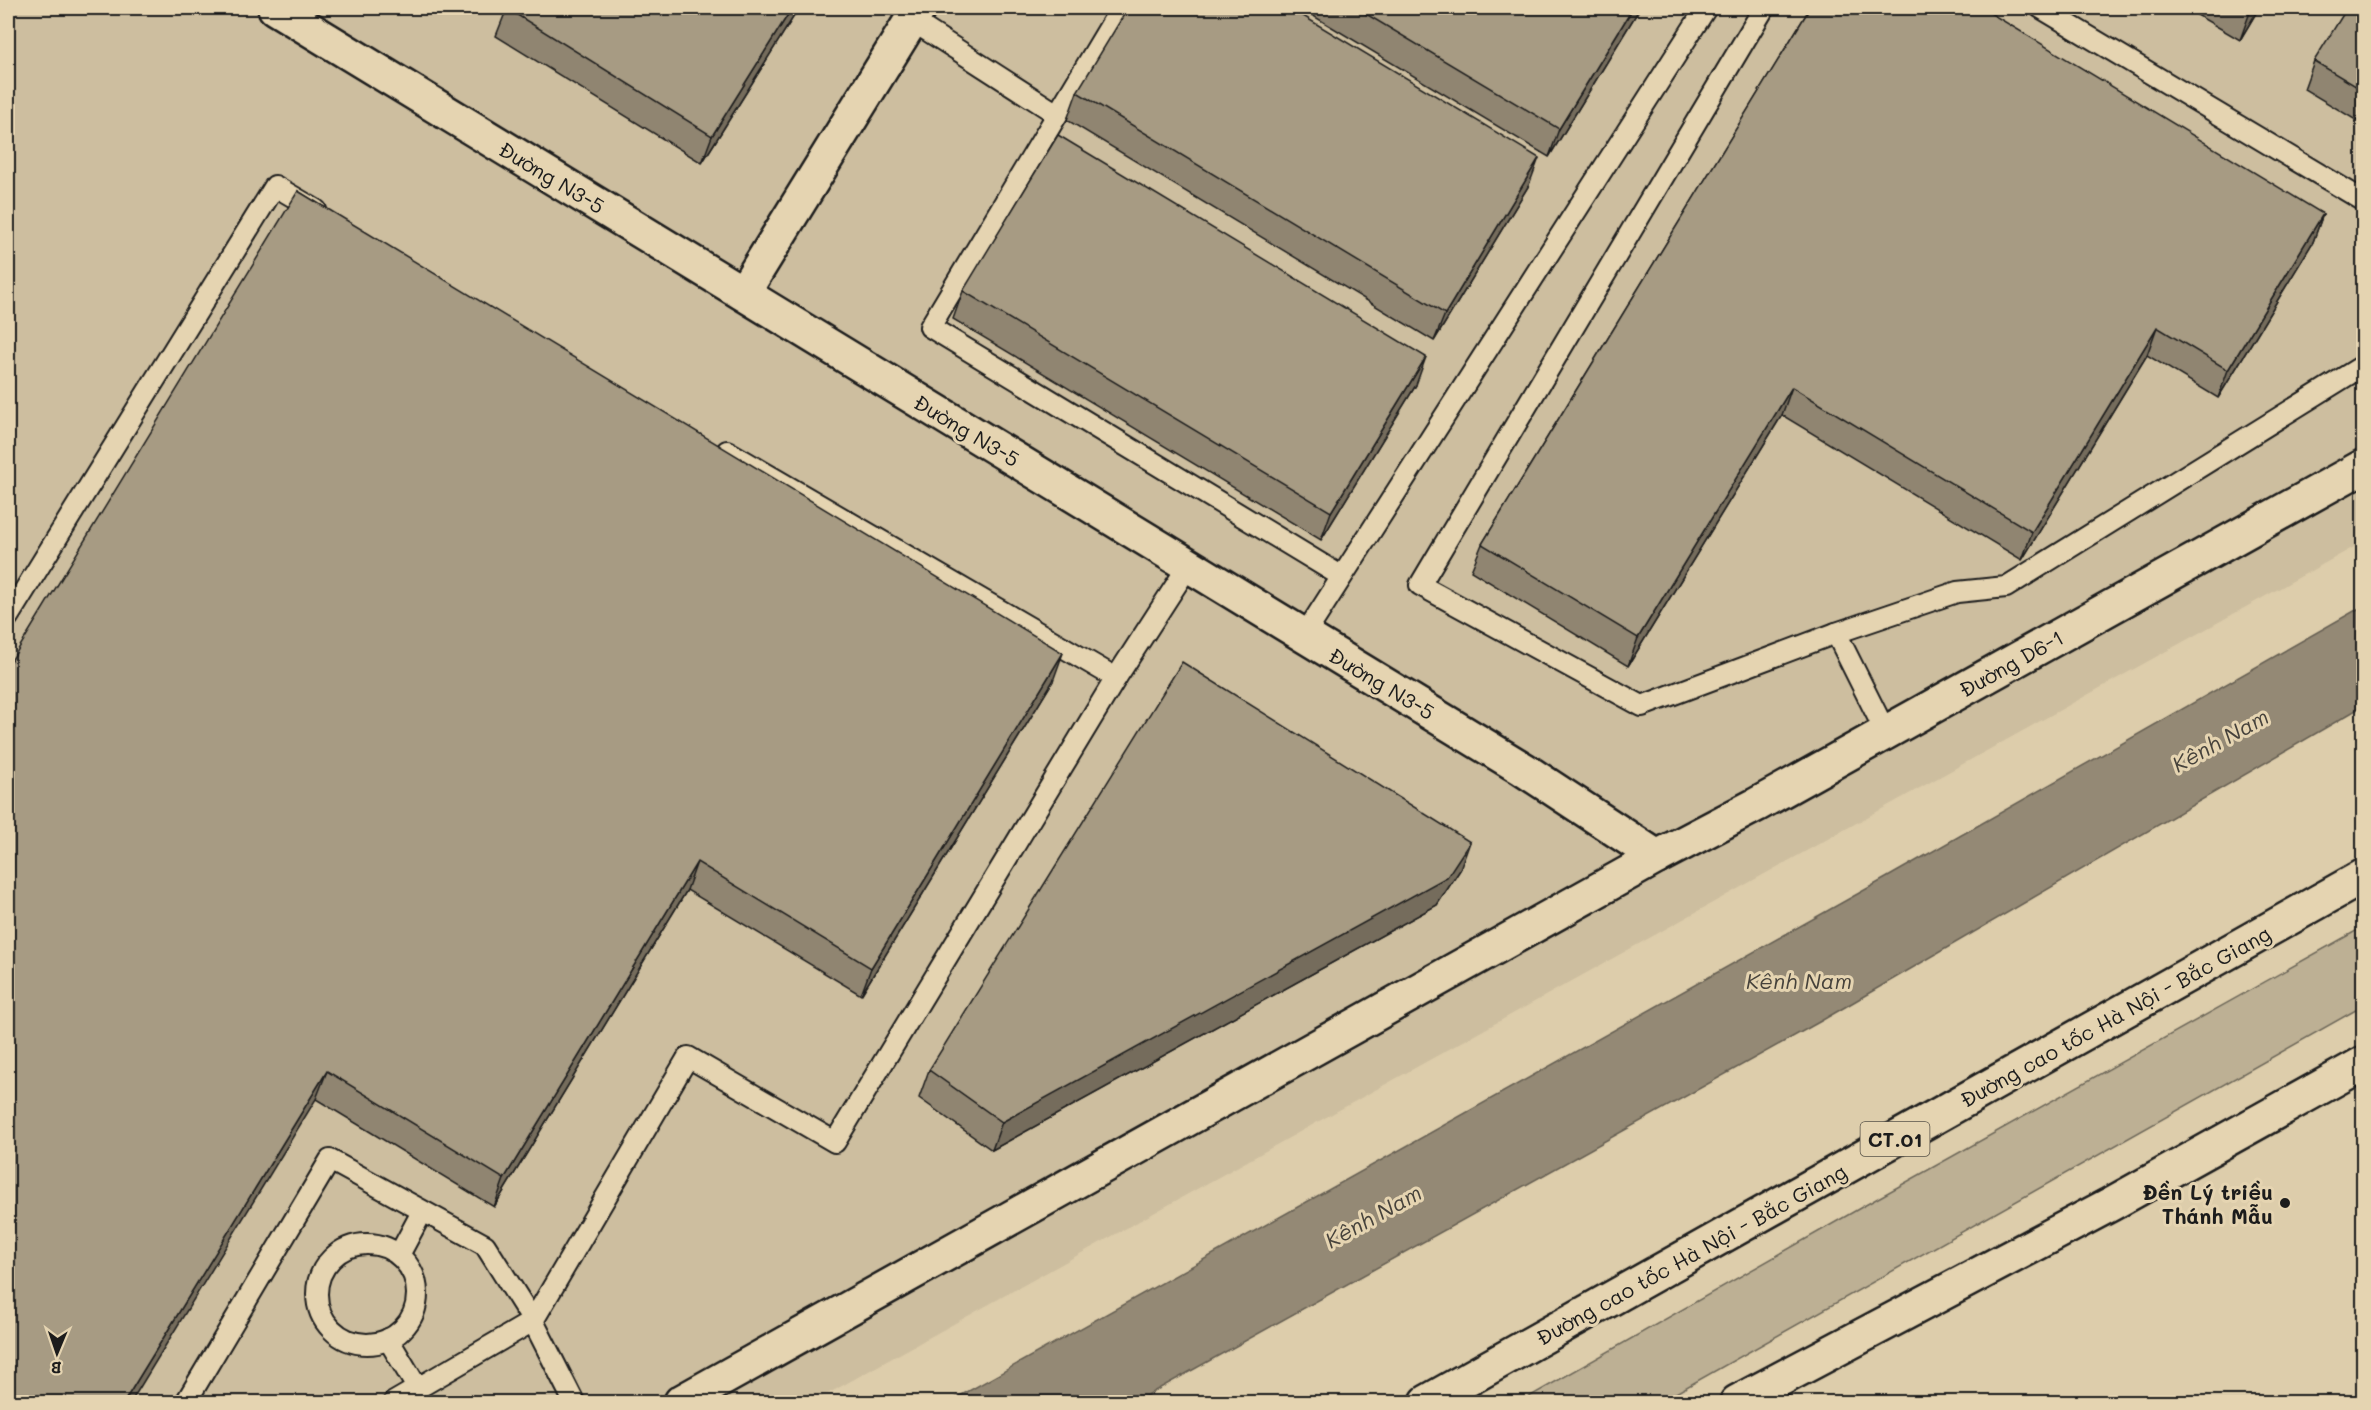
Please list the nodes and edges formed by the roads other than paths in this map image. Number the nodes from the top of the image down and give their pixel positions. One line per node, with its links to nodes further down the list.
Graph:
1 (275, 8): 10 (main road, Đường N3-5)
2 (1121, 8): 7 (lane)
3 (1706, 8): 15 (lane)
4 (1764, 8): 17 (lane)
5 (2041, 8): 8 (lane)
6 (915, 14): 7 (lane); 10 (main road)
7 (1058, 114): 15 (lane)
8 (2364, 201)
9 (336, 222): 16 (lane)
10 (743, 293): 14 (main road, Đường N3-5)
11 (2364, 365): 17 (lane)
12 (706, 438): 19 (lane)
13 (2364, 466): 20 (main road, Đường D6-1)
14 (1189, 565): 18 (main road, Đường N3-5); 19 (lane)
15 (1341, 576): 18 (lane)
16 (8, 617)
17 (1836, 633): 20 (lane)
18 (1304, 636): 21 (main road, Đường N3-5)
19 (1116, 678): 26 (lane)
20 (1886, 733): 21 (main road, Đường D6-1)
21 (1657, 857): 33 (main road, Đường D6-1)
22 (2364, 876): 34 (main road, Đường cao tốc Hà Nội - Bắc Giang / CT.01)
23 (2364, 1063): 28 (main road)
24 (422, 1212): 25 (lane); 26 (lane); 30 (lane)
25 (399, 1255): 27 (lane); 27 (lane)
26 (533, 1321): 29 (lane); 32 (lane)
27 (388, 1339): 29 (lane)
28 (1788, 1373): 35 (main road); 36 (main road)
29 (418, 1389): 31 (lane)
30 (186, 1402)
31 (394, 1402)
32 (574, 1402)
33 (681, 1402)
34 (1427, 1402)
35 (1737, 1402)
36 (1753, 1402)

